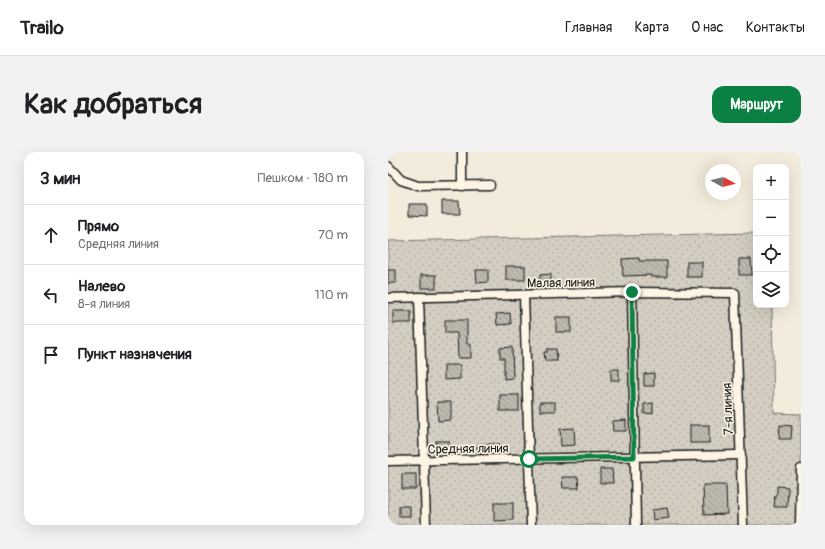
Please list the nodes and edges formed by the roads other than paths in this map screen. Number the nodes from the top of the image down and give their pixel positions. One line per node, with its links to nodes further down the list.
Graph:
1 (462, 152): 4 (street)
2 (388, 166): 4 (street)
3 (490, 185): 4 (street)
4 (462, 186)
5 (632, 292): 6 (street, Малая линия); 7 (street, Малая линия); 11 (street)
6 (735, 293): 10 (street, 7-я линия)
7 (524, 295): 8 (street, Малая линия); 12 (street)
8 (419, 297): 9 (street, Малая линия); 13 (street)
9 (388, 298)
10 (741, 456): 11 (street, Средняя линия); 19 (street, 7-я линия)
11 (634, 457): 12 (street, Средняя линия); 18 (street)
12 (529, 459): 13 (street, Средняя линия); 17 (street)
13 (424, 460): 14 (street, Средняя линия); 16 (street)
14 (388, 461)
15 (801, 468): 20 (street)
16 (426, 525)
17 (531, 525)
18 (636, 525)
19 (743, 525)
20 (800, 525)

